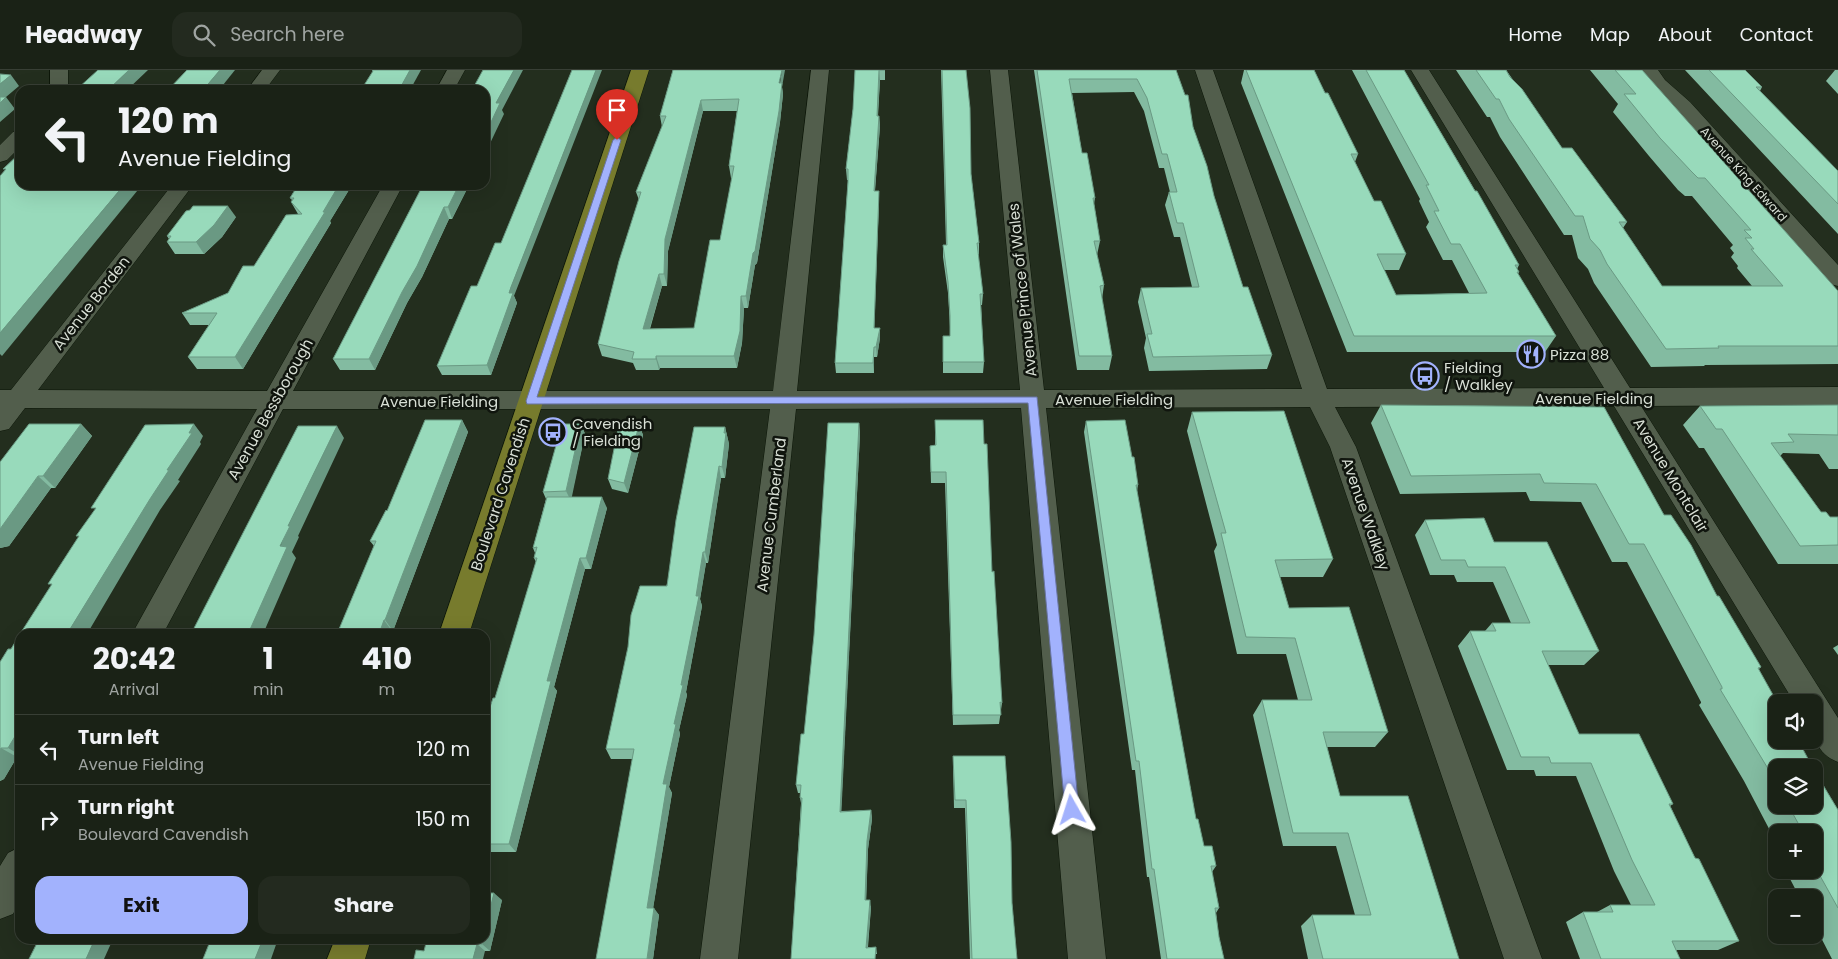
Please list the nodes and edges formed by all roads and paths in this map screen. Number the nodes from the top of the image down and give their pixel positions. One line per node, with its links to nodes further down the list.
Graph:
1 (59, 70): 10 (street)
2 (271, 70): 11 (street)
3 (456, 70): 12 (street)
4 (640, 70): 25 (main road, Boulevard Cavendish)
5 (820, 70): 23 (street, Avenue Cumberland)
6 (999, 70): 24 (street, Avenue Prince of Wales)
7 (1204, 70): 20 (street, Avenue Walkley)
8 (1420, 70): 19 (street, Avenue Montclair)
9 (1649, 70): 17 (street, Avenue King Edward)
10 (59, 85)
11 (260, 85)
12 (448, 85)
13 (15, 141): 14 (street)
14 (0, 156)
15 (179, 190): 21 (street, Avenue Borden)
16 (390, 190): 22 (street, Avenue Bessborough)
17 (1838, 279)
18 (1838, 396): 19 (street, Avenue Fielding)
19 (1623, 397): 20 (street, Avenue Fielding); 29 (street, Avenue Montclair)
20 (1318, 399): 24 (street, Avenue Fielding); 38 (street, Avenue Walkley)
21 (8, 400): 22 (street, Avenue Fielding); 26 (street, Avenue Borden)
22 (276, 400): 25 (street, Avenue Fielding); 27 (street, Avenue Bessborough)
23 (784, 400): 24 (street, Avenue Fielding); 25 (street, Avenue Fielding); 36 (street, Avenue Cumberland)
24 (1033, 400): 37 (street, Avenue Prince of Wales)
25 (531, 401): 28 (main road, Boulevard Cavendish)
26 (0, 422)
27 (150, 629)
28 (456, 629)
29 (1805, 694)
30 (1823, 723): 31 (street)
31 (1838, 747)
32 (15, 873): 33 (street)
33 (0, 901)
34 (351, 944): 35 (main road)
35 (346, 959)
36 (719, 959)
37 (1087, 959)
38 (1523, 959)

